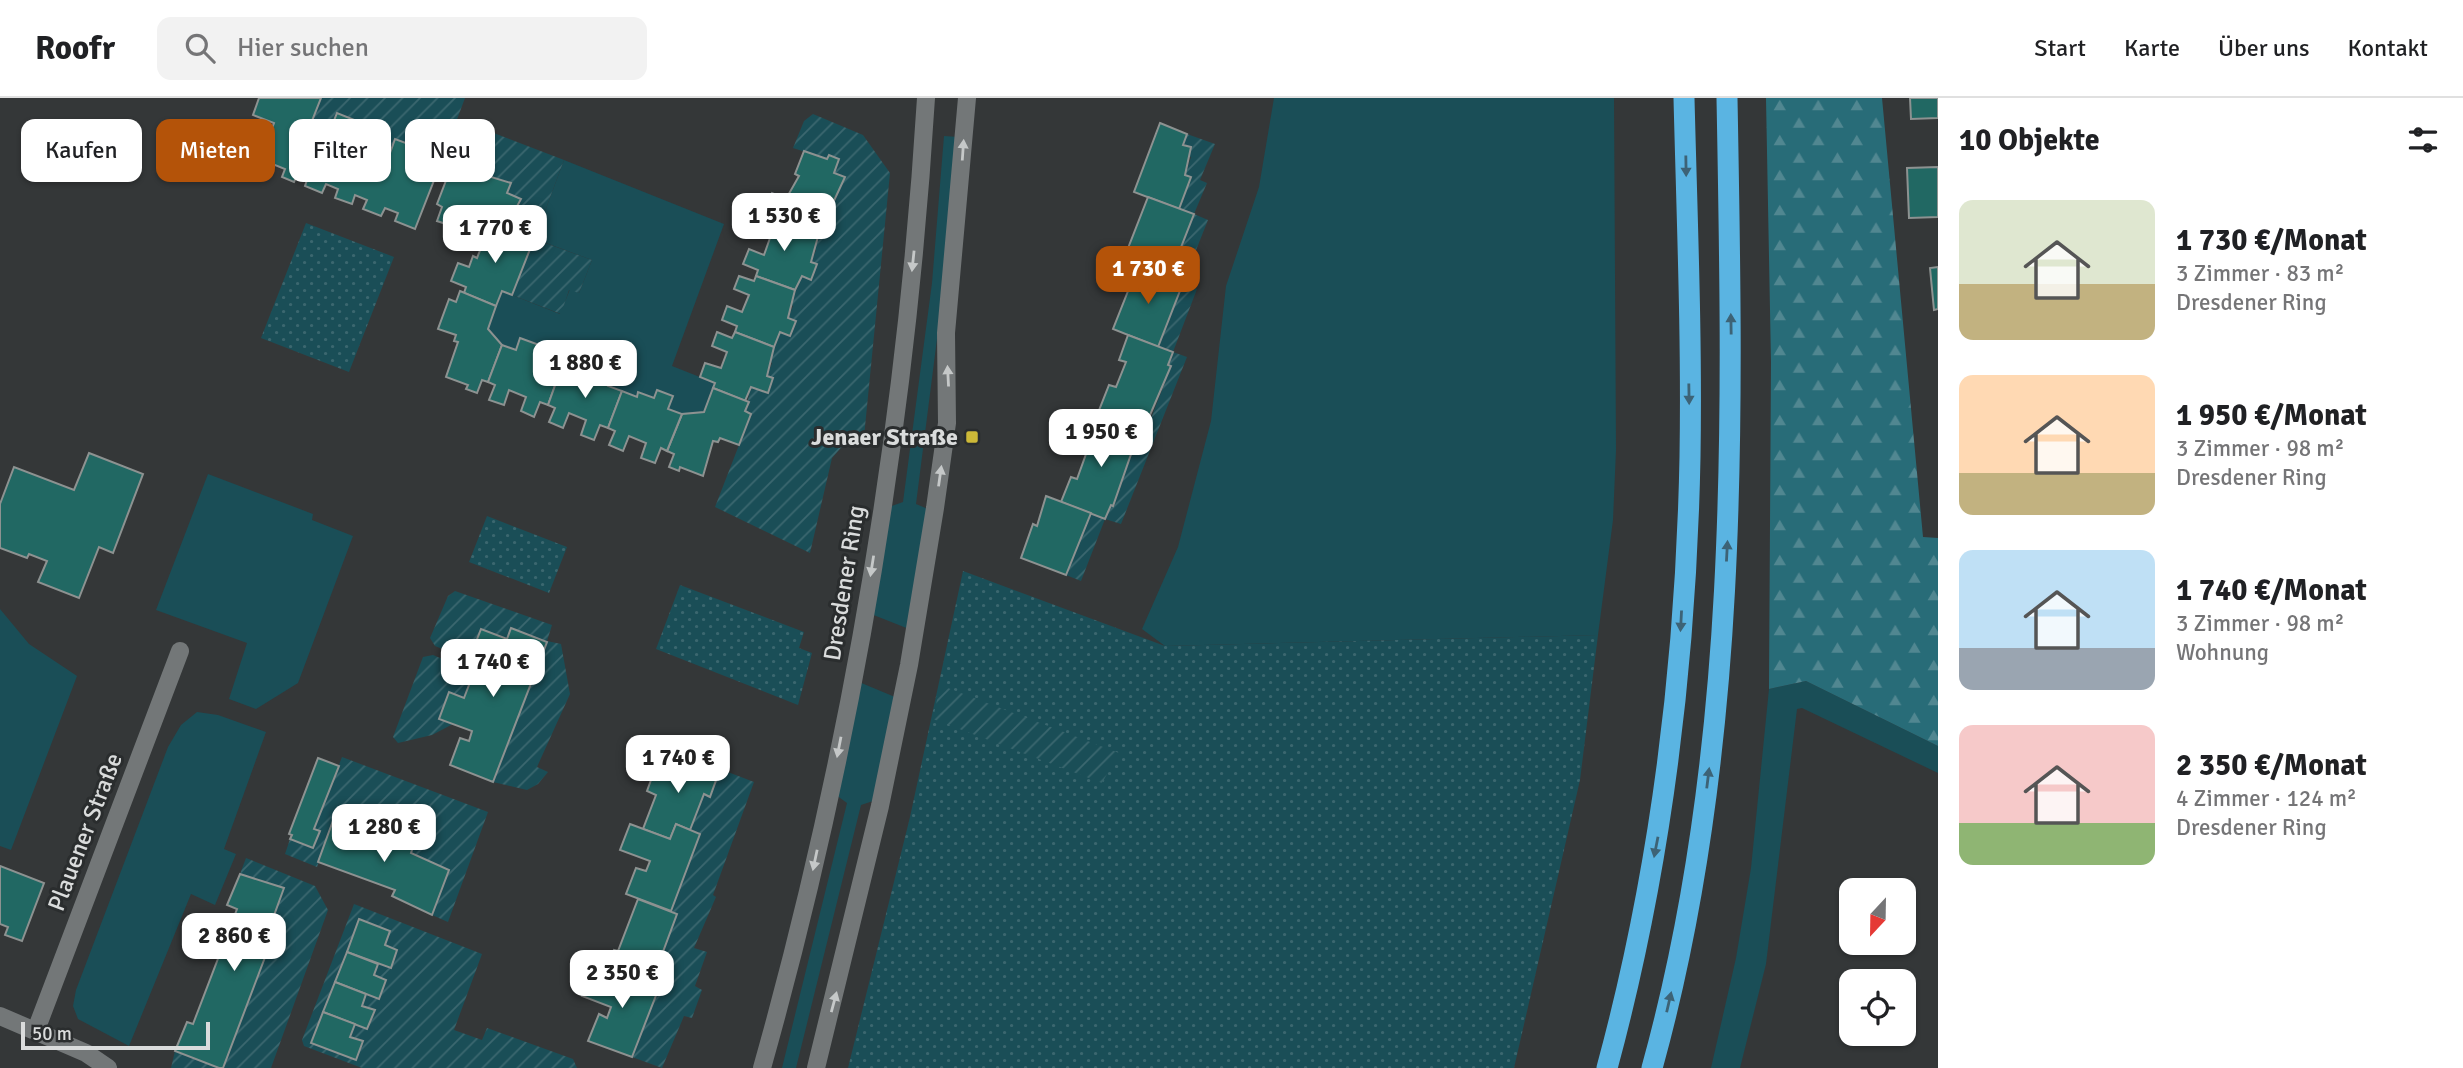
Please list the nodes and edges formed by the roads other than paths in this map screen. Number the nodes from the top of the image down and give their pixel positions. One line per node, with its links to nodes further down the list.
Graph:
1 (926, 98): 9 (street, Dresdener Ring, one-way to 9)
2 (967, 98): 10 (street, one-way to 2)
3 (1685, 98): 11 (highway, one-way to 11)
4 (1727, 98): 12 (highway, one-way to 4)
5 (180, 651): 7 (street, Plauener Straße)
6 (0, 1016): 7 (street)
7 (36, 1030): 8 (street)
8 (108, 1068)
9 (762, 1068)
10 (816, 1068)
11 (1607, 1068)
12 (1652, 1068)

